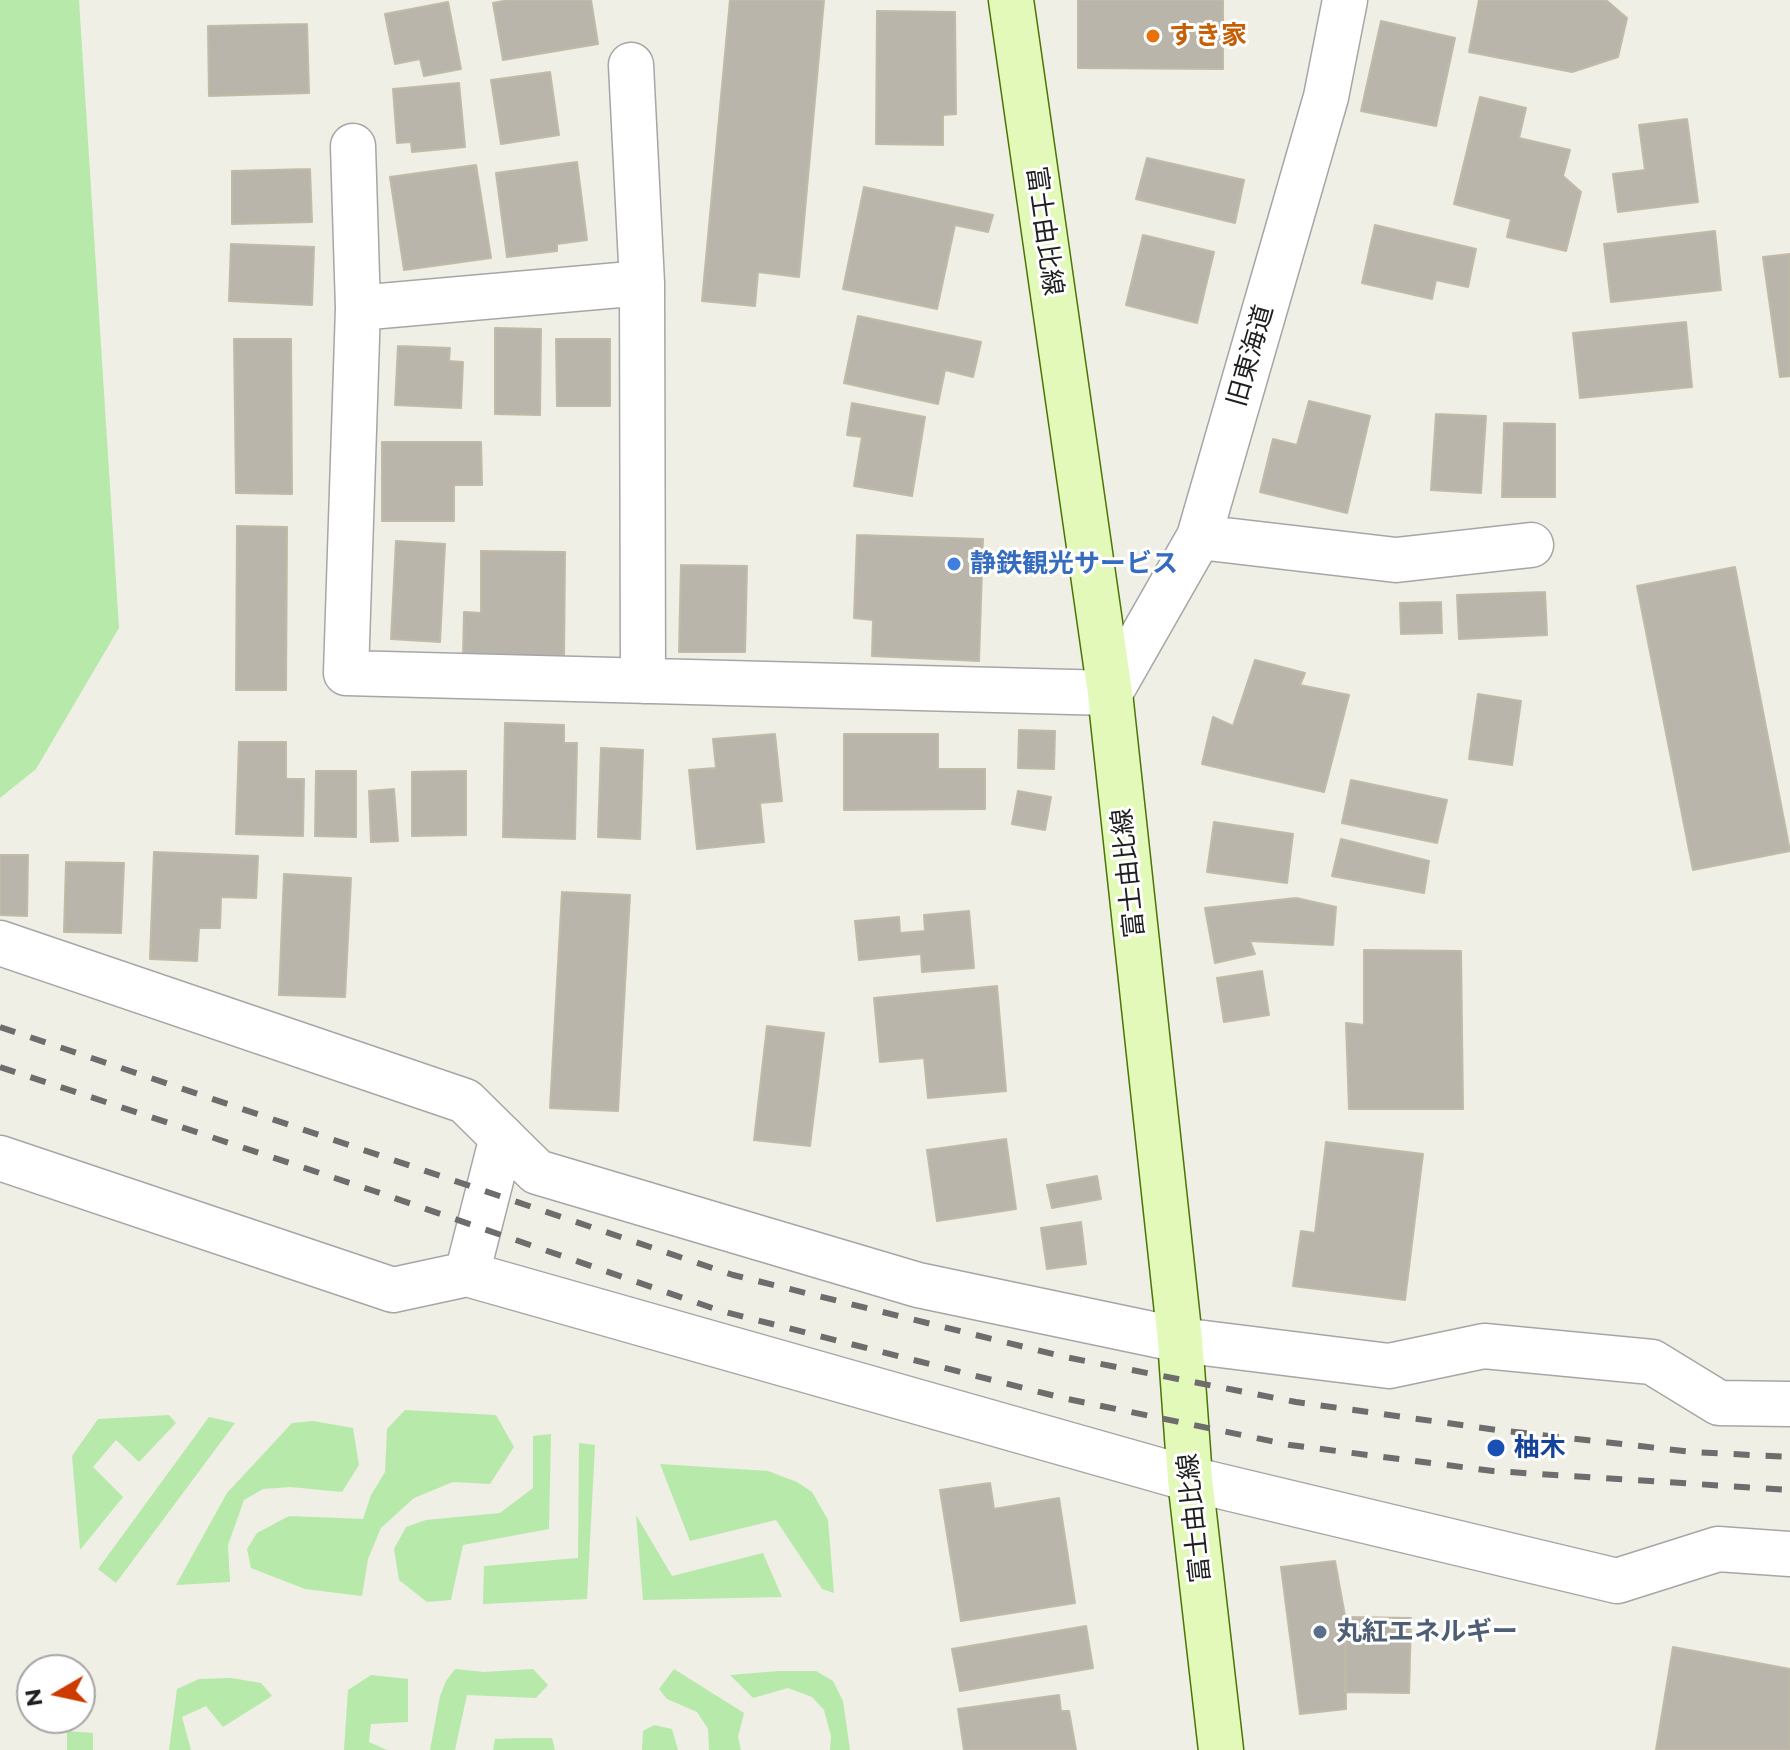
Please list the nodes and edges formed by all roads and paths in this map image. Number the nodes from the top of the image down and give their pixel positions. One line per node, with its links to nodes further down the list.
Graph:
1 (1011, 0): 10 (main road, 富士由比線)
2 (1345, 0): 7 (street, 旧東海道)
3 (631, 65): 5 (street)
4 (353, 146): 6 (street)
5 (642, 283): 6 (street); 9 (street)
6 (358, 308): 9 (street)
7 (1199, 537): 8 (street); 10 (street, 旧東海道)
8 (1531, 545)
9 (643, 681): 10 (street)
10 (1110, 693): 15 (main road, 富士由比線)
11 (0, 943): 12 (street)
12 (502, 1137): 14 (street); 15 (street)
13 (0, 1158): 14 (street)
14 (467, 1274): 17 (street)
15 (1180, 1340): 16 (street); 17 (main road, 富士由比線)
16 (1790, 1404)
17 (1190, 1479): 18 (street); 19 (main road, 富士由比線)
18 (1790, 1554)
19 (1221, 1750)

